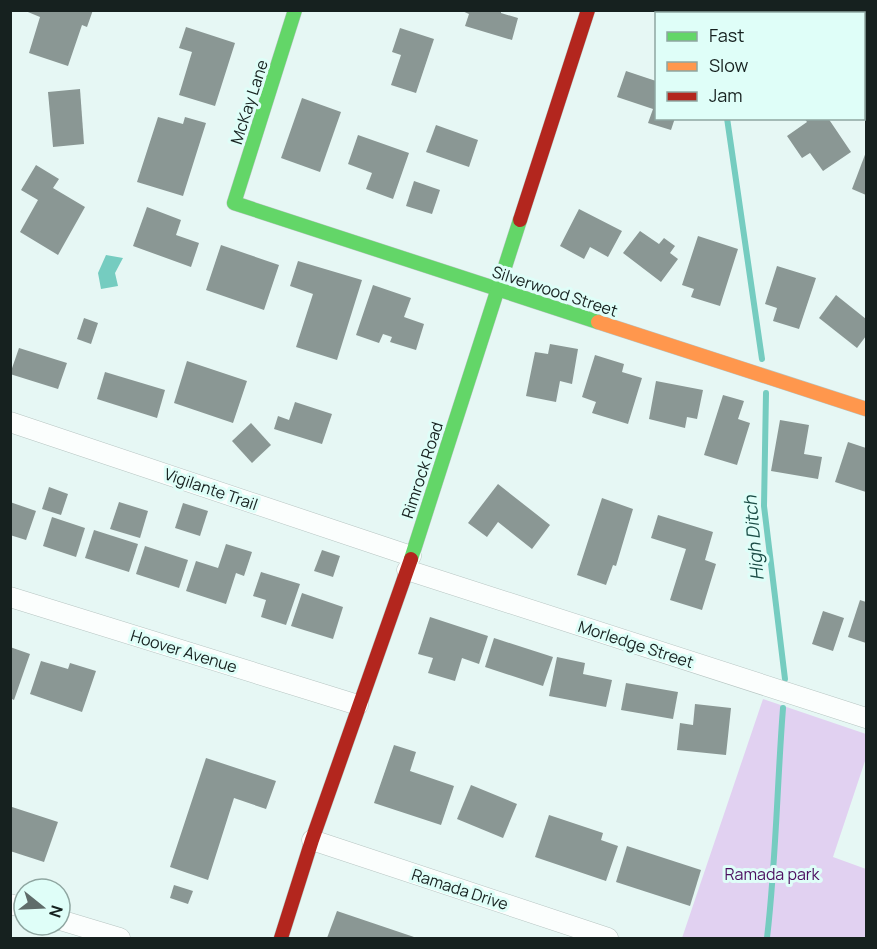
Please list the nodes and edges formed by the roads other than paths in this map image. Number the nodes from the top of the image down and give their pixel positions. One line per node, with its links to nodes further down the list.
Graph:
1 (295, 10): 3 (main road, McKay Lane)
2 (588, 10): 4 (main road, Rimrock Road)
3 (234, 203): 4 (main road, Silverwood Street)
4 (498, 289): 5 (main road, Silverwood Street); 7 (main road, Rimrock Road)
5 (867, 409)
6 (10, 422): 7 (street, Vigilante Trail)
7 (409, 563): 9 (main road, Rimrock Road); 10 (street, Morledge Street)
8 (10, 597): 9 (street, Hoover Avenue)
9 (358, 705): 11 (main road, Rimrock Road)
10 (867, 718)
11 (312, 840): 14 (main road, Rimrock Road); 15 (street, Ramada Drive)
12 (72, 924): 13 (street)
13 (120, 939)
14 (281, 939)
15 (608, 939)

